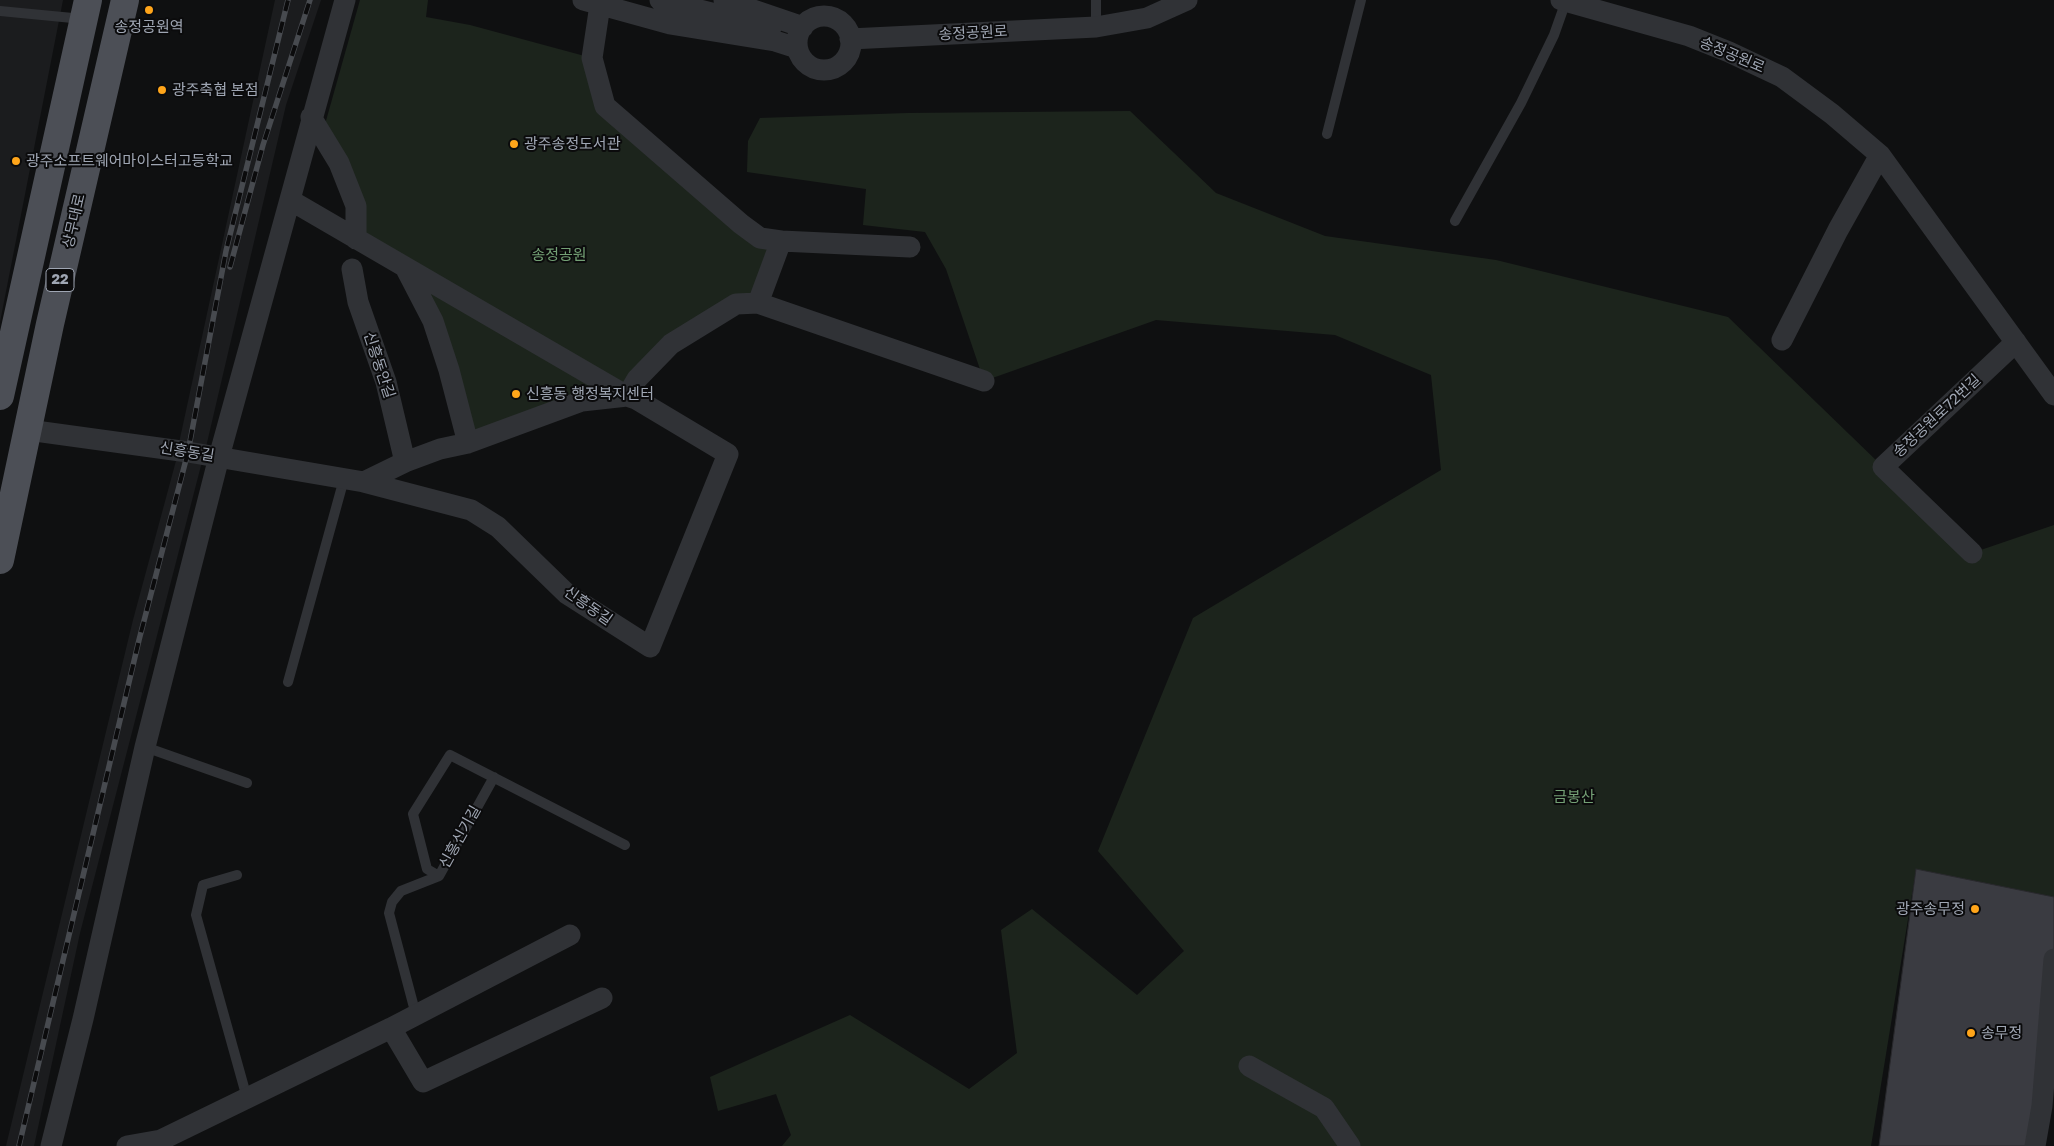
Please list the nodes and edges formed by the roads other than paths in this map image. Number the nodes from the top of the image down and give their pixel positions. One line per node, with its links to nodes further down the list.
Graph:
1 (125, 0): 34 (main road, 상무대로 / 22)
2 (345, 0): 16 (street)
3 (660, 0): 14 (street)
4 (724, 0): 14 (street)
5 (1096, 0): 13 (lane)
6 (1187, 0): 13 (street, 송정공원로)
7 (1361, 0): 17 (lane)
8 (1563, 1): 18 (street, 송정공원로); 20 (lane)
9 (592, 2): 14 (street); 22 (street)
10 (831, 8): 14 (street); 15 (street)
11 (86, 10): 12 (lane); 27 (main road, 22)
12 (0, 11)
13 (1096, 27): 15 (street, 송정공원로)
14 (800, 36): 15 (street)
15 (850, 39)
16 (311, 117): 19 (street); 21 (street)
17 (1327, 134)
18 (1880, 155): 28 (street); 29 (street, 송정공원로)
19 (290, 200): 21 (street); 36 (street)
20 (1455, 221)
21 (356, 239): 24 (street)
22 (781, 241): 23 (street); 26 (street)
23 (910, 247)
24 (404, 267): 33 (street); 35 (street)
25 (352, 270): 37 (street, 신흥동안길)
26 (758, 303): 30 (street); 33 (street)
27 (7, 324): 32 (main road, 22)
28 (1782, 340)
29 (2016, 342): 31 (street, 송정공원로); 39 (street, 송정공원로72번길)
30 (984, 381)
31 (2054, 395)
32 (0, 396)
33 (627, 396): 35 (street); 38 (street, 신흥동길)
34 (28, 430): 36 (street, 신흥동길); 40 (main road, 상무대로 / 22)
35 (468, 443): 37 (street)
36 (219, 457): 38 (street, 신흥동길); 42 (street)
37 (406, 462): 38 (street)
38 (354, 480): 41 (lane)
39 (1972, 553)
40 (0, 560)
41 (288, 682)
42 (145, 747): 44 (lane); 56 (street)
43 (494, 777): 45 (lane); 47 (lane, 신흥신기길); 47 (lane)
44 (248, 783)
45 (625, 845)
46 (237, 874): 54 (lane)
47 (438, 876): 51 (lane, 신흥신기길)
48 (570, 935): 51 (street)
49 (2054, 959): 55 (street)
50 (602, 998): 52 (street)
51 (416, 1015): 52 (street)
52 (391, 1028): 54 (street)
53 (1249, 1066): 58 (street)
54 (247, 1098): 57 (street)
55 (2048, 1110): 59 (street)
56 (51, 1146)
57 (127, 1146)
58 (1350, 1146)
59 (2035, 1146)

